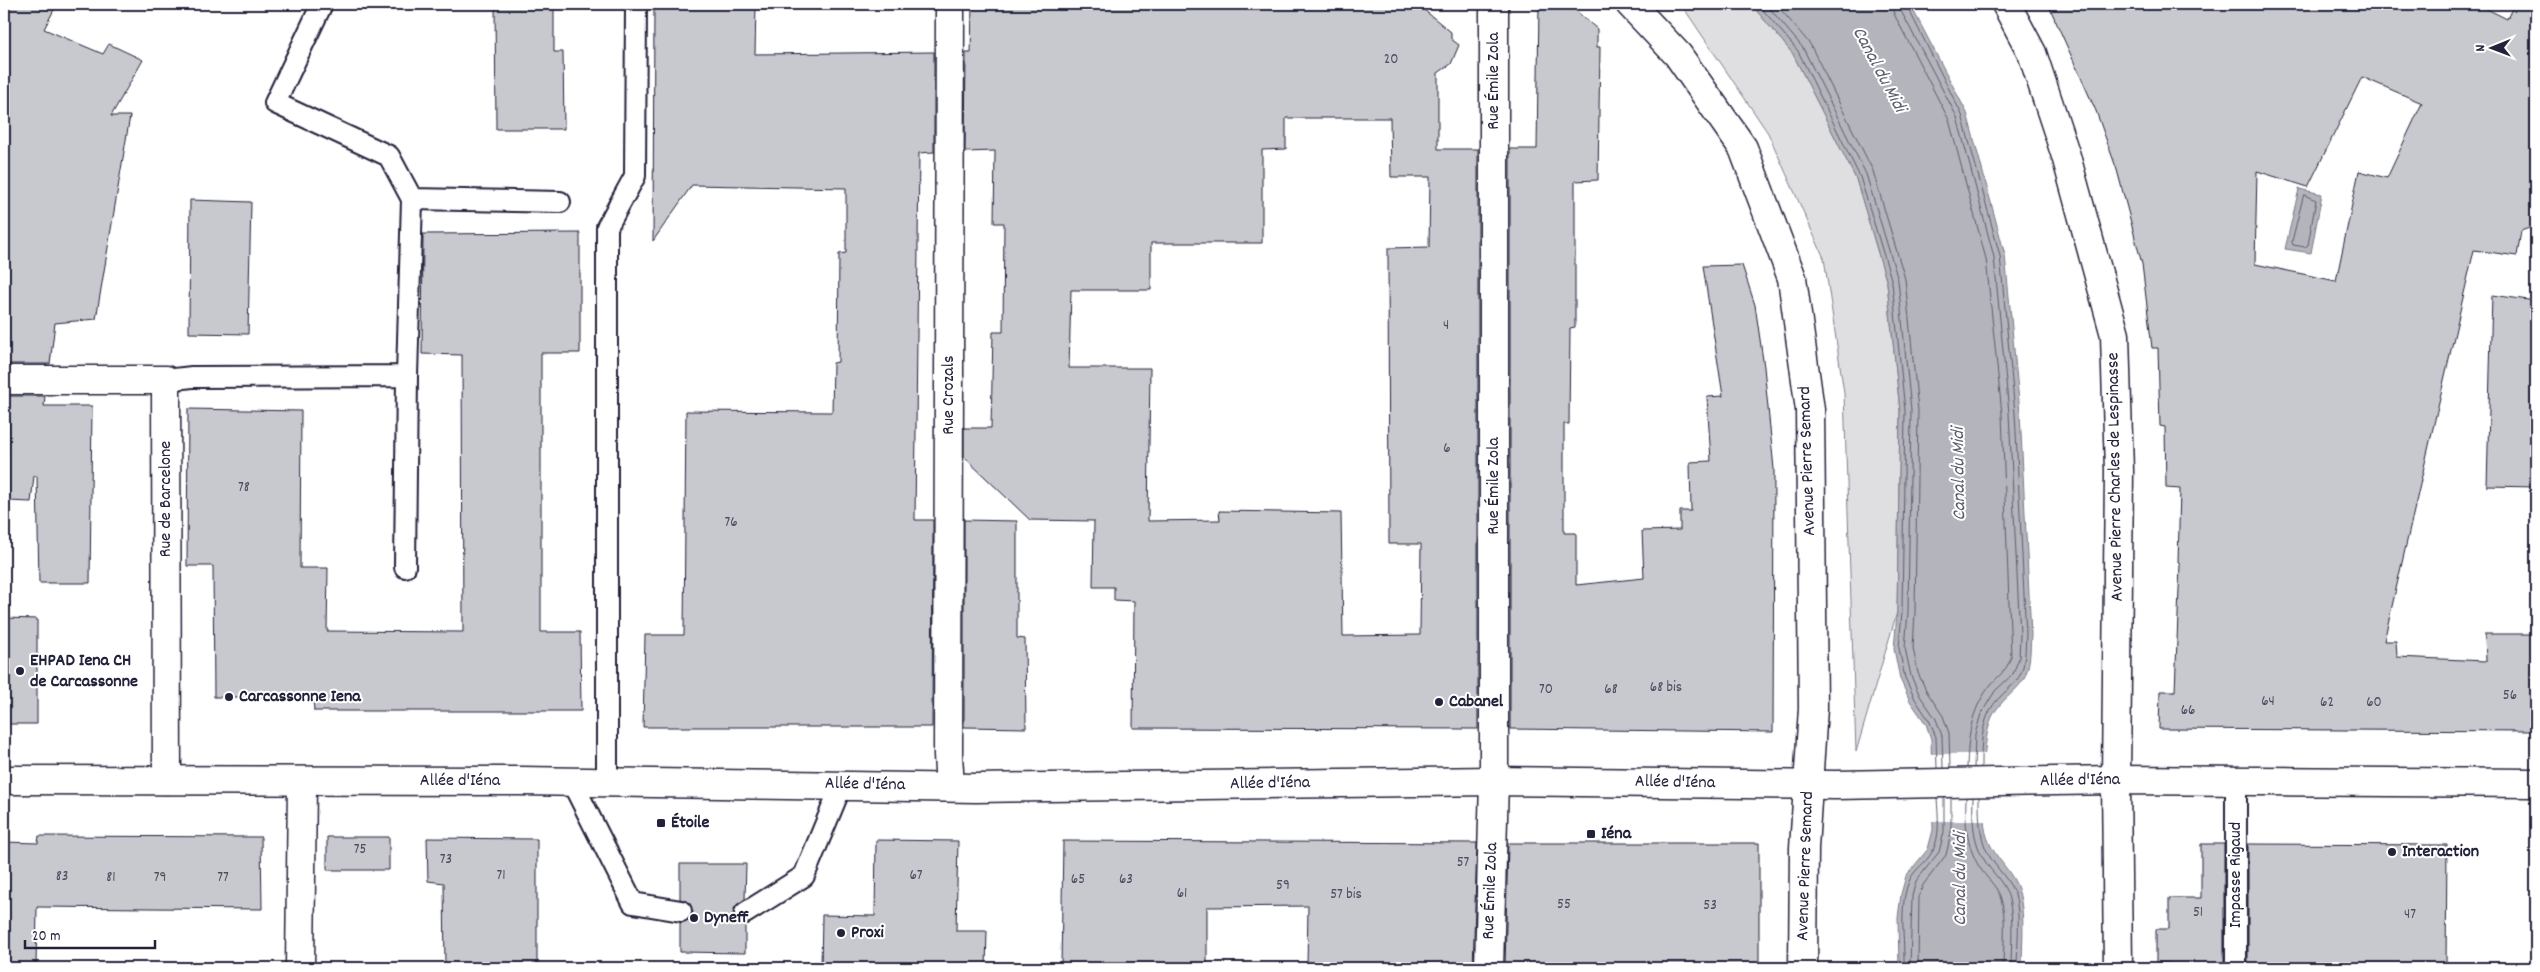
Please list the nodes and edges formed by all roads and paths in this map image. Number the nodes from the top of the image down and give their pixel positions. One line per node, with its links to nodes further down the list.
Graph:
1 (322, 4): 7 (lane)
2 (636, 4): 20 (lane)
3 (950, 4): 24 (street, Rue Crozals)
4 (1494, 4): 16 (street, Rue Émile Zola)
5 (1630, 4): 23 (street, Avenue Pierre Semard)
6 (2006, 4): 15 (street, Avenue Pierre Charles de Lespinasse)
7 (412, 199): 8 (lane); 9 (lane)
8 (560, 202)
9 (407, 376): 11 (lane); 12 (lane)
10 (4, 380): 11 (street)
11 (166, 380): 14 (street, Rue de Barcelone)
12 (406, 567)
13 (4, 780): 14 (street, Allée d'Iéna)
14 (167, 780): 18 (street, Allée d'Iéna)
15 (2116, 780): 17 (street, Allée d'Iéna); 23 (street, Allée d'Iéna); 30 (street, Avenue Pierre Charles de Lespinasse)
16 (1494, 781): 23 (street, Allée d'Iéna); 24 (street, Allée d'Iéna); 28 (street, Rue Émile Zola)
17 (2236, 781): 21 (street, Allée d'Iéna); 31 (lane, Impasse Rigaud)
18 (302, 782): 19 (street, Allée d'Iéna); 27 (street)
19 (572, 782): 20 (street, Allée d'Iéna); 25 (lane)
20 (607, 782): 22 (street, Allée d'Iéna)
21 (2536, 783)
22 (842, 784): 24 (street, Allée d'Iéna); 26 (lane)
23 (1822, 785): 29 (street, Avenue Pierre Semard)
24 (950, 787)
25 (681, 911)
26 (745, 913)
27 (300, 968)
28 (1489, 968)
29 (1803, 968)
30 (2118, 968)
31 (2236, 968)

